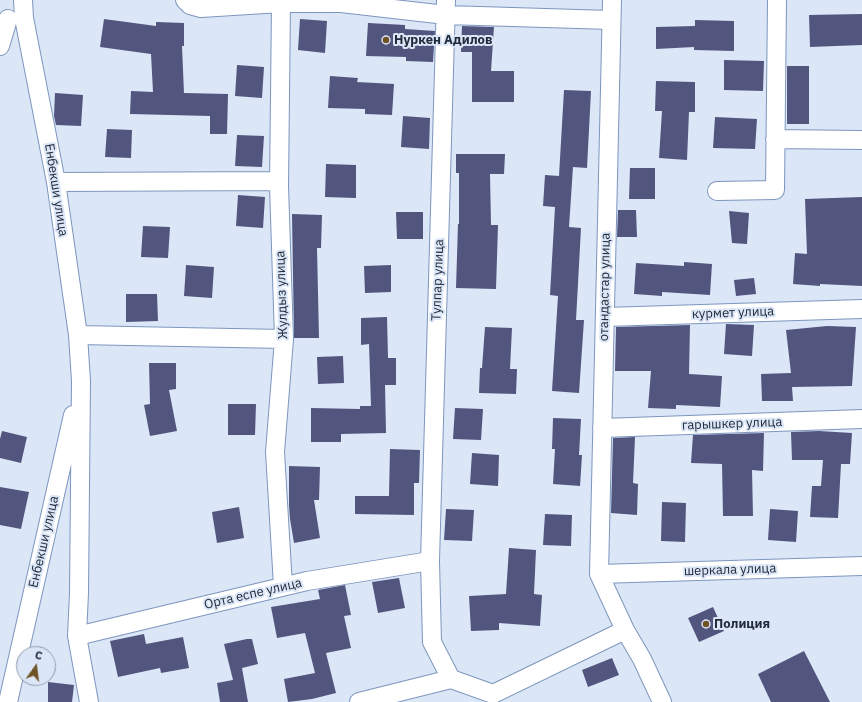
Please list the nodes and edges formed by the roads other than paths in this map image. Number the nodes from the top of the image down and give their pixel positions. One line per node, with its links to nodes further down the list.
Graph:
1 (23, 0): 7 (street, Енбекши улица)
2 (185, 0): 5 (street)
3 (612, 0): 8 (street, отандастар улица)
4 (777, 0): 10 (street)
5 (281, 3): 6 (street); 12 (street, Жулдыз улица)
6 (446, 8): 8 (street); 22 (street, Тулпар улица)
7 (11, 18): 9 (street); 13 (street, Енбекши улица)
8 (611, 20): 16 (street, отандастар улица)
9 (0, 46)
10 (775, 139): 11 (street); 14 (street)
11 (862, 140)
12 (279, 181): 13 (street); 18 (street, Жулдыз улица)
13 (56, 182): 17 (street, Енбекши улица)
14 (717, 191)
15 (862, 309): 16 (street, курмет улица)
16 (604, 317): 21 (street, отандастар улица)
17 (78, 335): 18 (street); 19 (street, Енбекши улица)
18 (284, 339): 25 (street, Жулдыз улица)
19 (81, 381): 27 (street, Енбекши улица); 30 (street, Енбекши улица)
20 (862, 419): 21 (street, гарышкер улица)
21 (602, 428): 24 (street, отандастар улица)
22 (430, 561): 25 (street, Орта еспе улица); 28 (street, Тулпар улица)
23 (862, 566): 24 (street, шеркала улица)
24 (599, 574): 26 (street)
25 (283, 586): 27 (street, Орта еспе улица)
26 (625, 630): 29 (street); 33 (street)
27 (77, 636): 31 (street, Енбекши улица)
28 (452, 679): 29 (street); 32 (street)
29 (494, 698)
30 (8, 702)
31 (89, 702)
32 (359, 702)
33 (662, 702)

